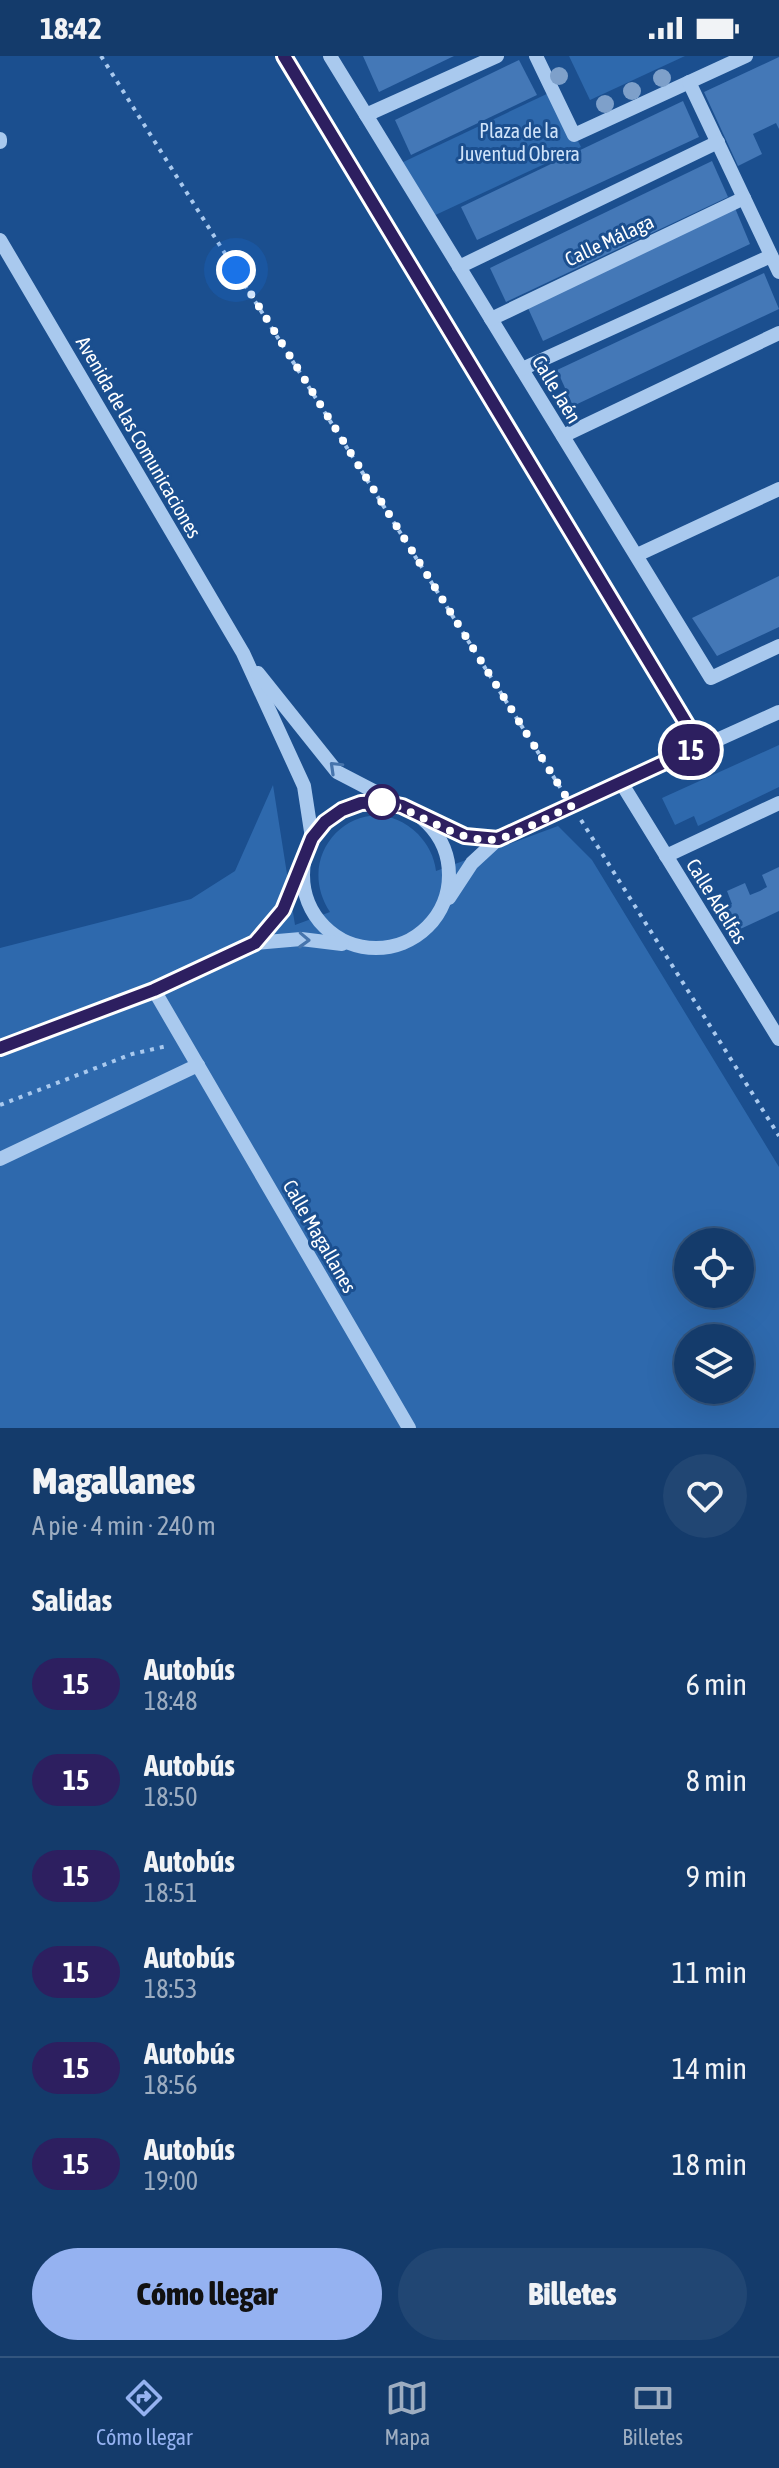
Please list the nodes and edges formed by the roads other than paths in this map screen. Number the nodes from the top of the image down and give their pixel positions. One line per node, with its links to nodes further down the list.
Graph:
1 (284, 56): 23 (street)
2 (497, 56): 7 (street)
3 (536, 56): 6 (street)
4 (746, 56): 6 (street)
5 (337, 58): 7 (street, Calle Jaén)
6 (689, 82): 8 (street)
7 (366, 115): 12 (street, Calle Jaén)
8 (718, 142): 9 (street); 12 (street)
9 (744, 198): 11 (street); 14 (street, Calle Málaga)
10 (0, 240): 21 (street, Avenida de las Comunicaciones)
11 (771, 256): 13 (street); 16 (street)
12 (459, 267): 14 (street, Calle Jaén)
13 (779, 272)
14 (491, 319): 16 (street, Calle Jaén)
15 (779, 333): 17 (street)
16 (522, 369): 17 (street, Calle Jaén)
17 (563, 436): 19 (street, Calle Jaén)
18 (779, 489): 19 (street)
19 (637, 555): 20 (street, Calle Jaén)
20 (779, 646)
21 (243, 653): 26 (street, Avenida de las Comunicaciones, one-way to 21); 28 (street, Avenida de las Comunicaciones)
22 (779, 712): 23 (street)
23 (700, 746): 24 (street)
24 (622, 784): 29 (street); 30 (street, Calle Adelfas)
25 (779, 803): 30 (street)
26 (402, 806): 27 (street); 28 (street)
27 (422, 818): 29 (street); 32 (street)
28 (312, 838): 31 (street)
29 (498, 839): 32 (street)
30 (666, 856): 36 (street, Calle Adelfas)
31 (303, 865): 33 (street); 34 (street)
32 (440, 912): 34 (street)
33 (255, 943): 34 (street, one-way to 34); 35 (street)
34 (353, 946)
35 (154, 990): 37 (street); 38 (street, Calle Magallanes)
36 (779, 1039)
37 (0, 1048)
38 (198, 1065): 39 (street); 40 (street, Calle Magallanes)
39 (0, 1159)
40 (409, 1428)

